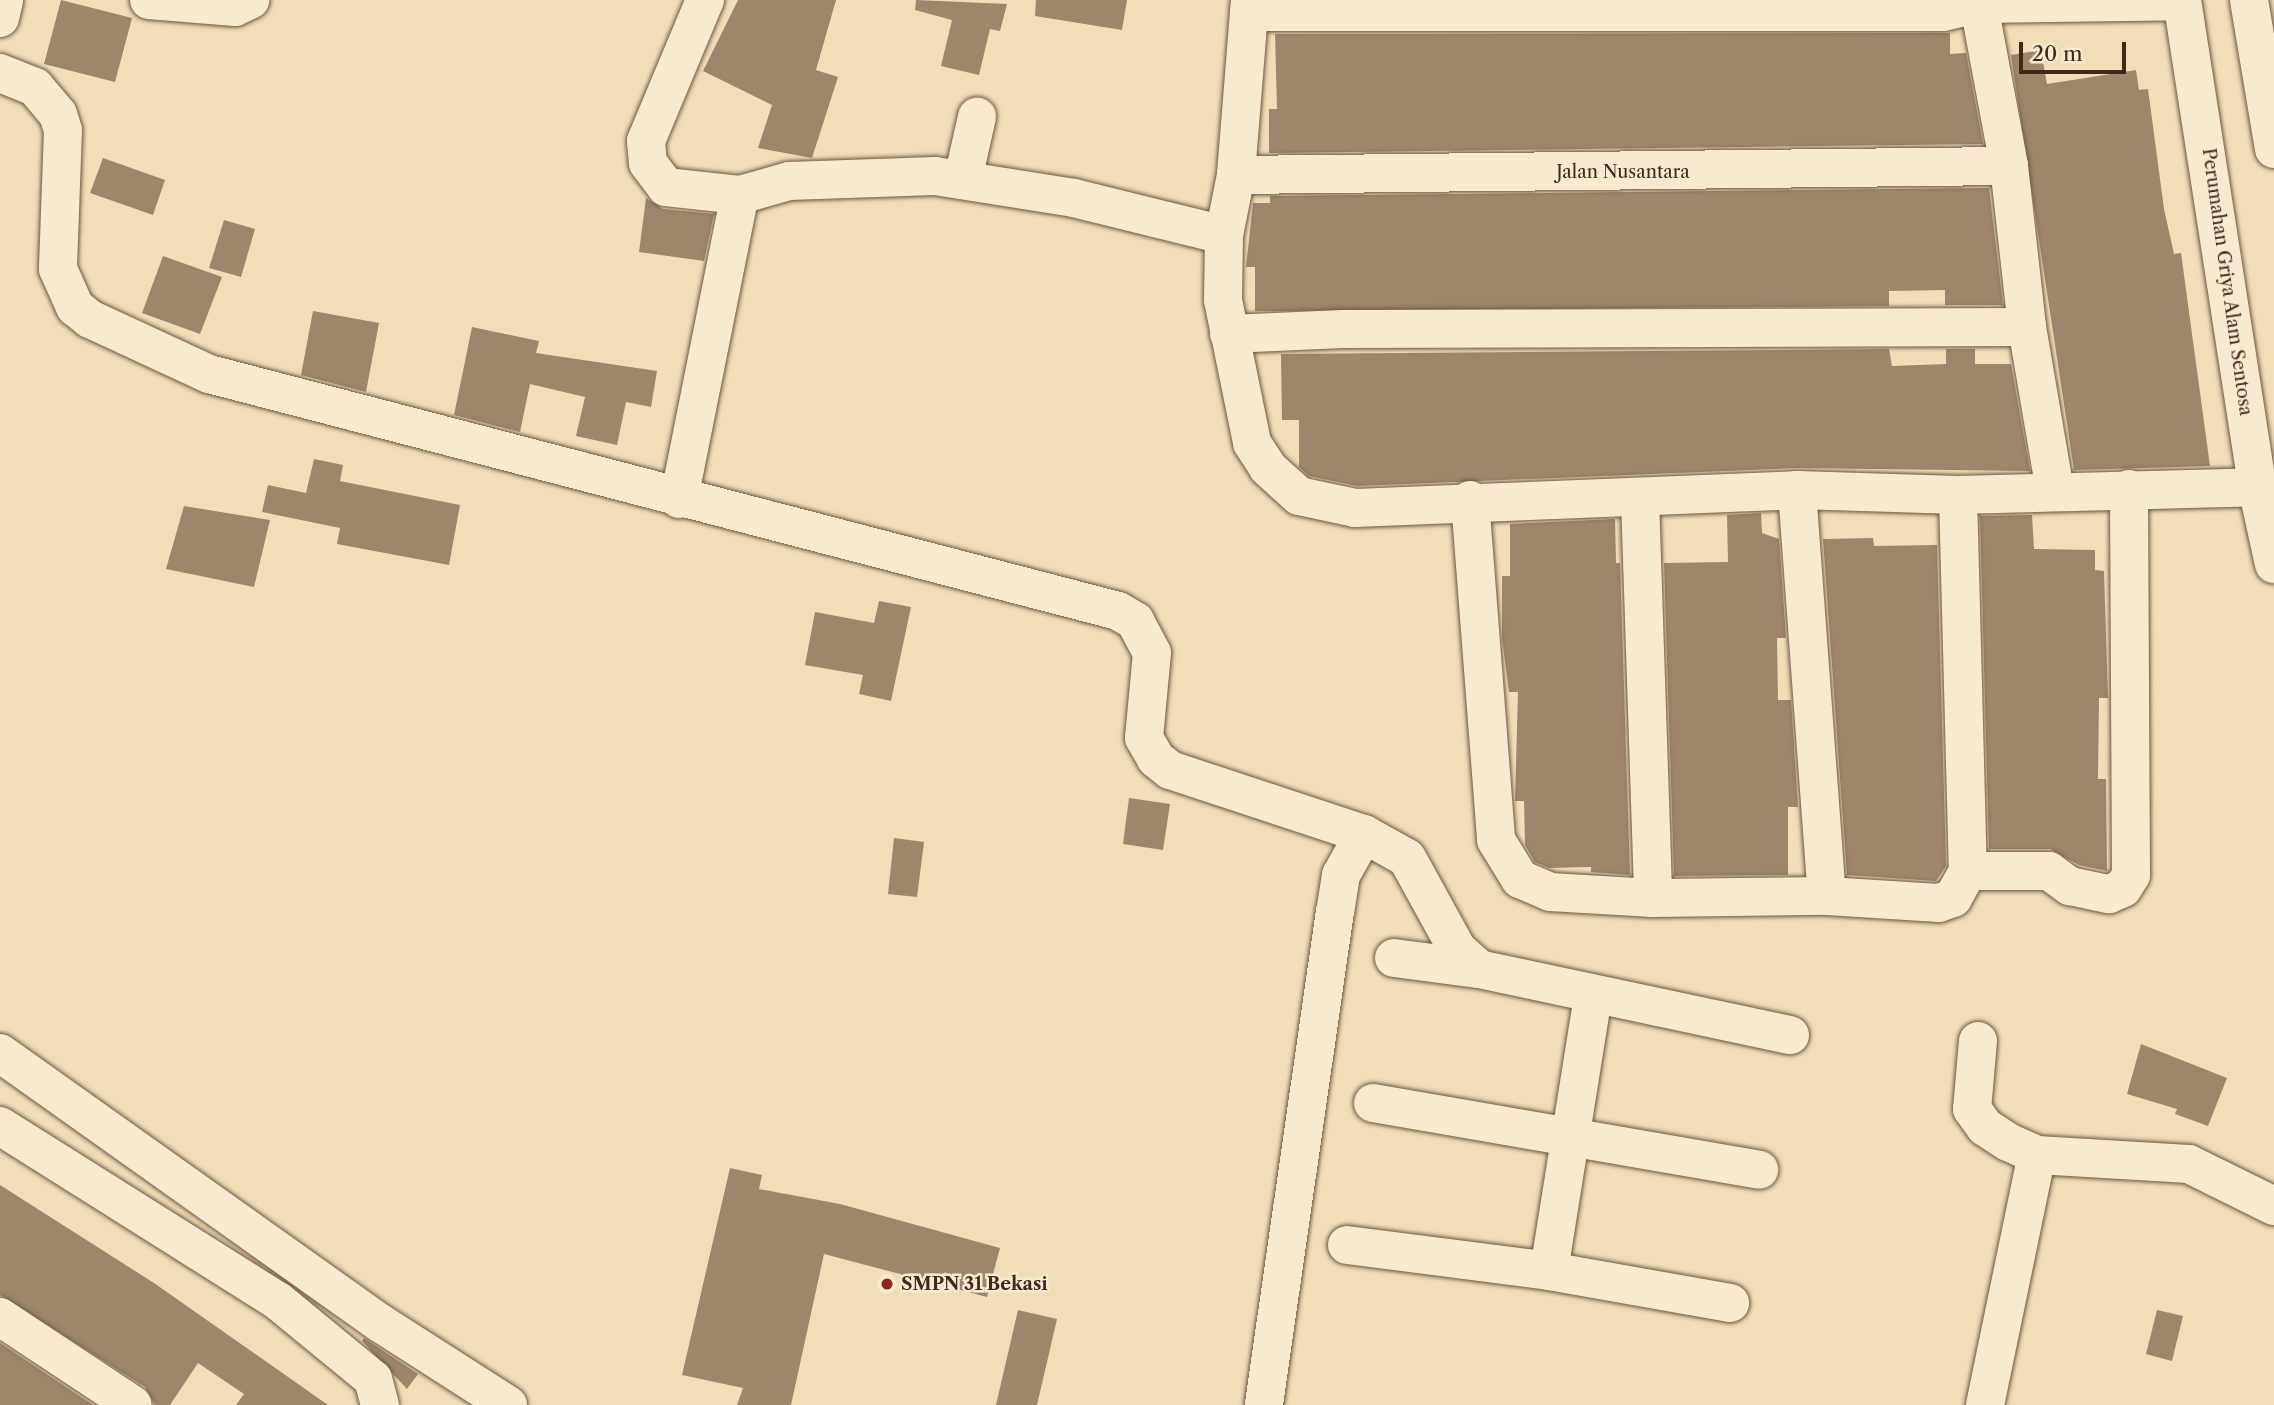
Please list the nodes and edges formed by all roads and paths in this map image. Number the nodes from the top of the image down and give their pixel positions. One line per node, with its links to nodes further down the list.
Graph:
1 (4, 0): 9 (street)
2 (149, 0): 3 (street)
3 (250, 0)
4 (705, 0): 16 (street)
5 (2249, 0): 12 (street)
6 (2182, 1): 7 (street); 20 (street, Perumahan Griya Alam Sentosa)
7 (1978, 2): 8 (street); 13 (street)
8 (1250, 6): 14 (street)
9 (0, 18)
10 (0, 73): 25 (street)
11 (977, 117): 15 (street)
12 (2274, 149)
13 (2009, 166): 14 (street, Jalan Nusantara); 18 (street)
14 (1236, 175): 17 (street)
15 (963, 179): 16 (street); 17 (street)
16 (740, 195): 25 (street)
17 (1224, 234): 19 (street)
18 (2027, 327): 19 (street); 23 (street)
19 (1229, 334): 27 (street)
20 (2261, 460): 21 (street); 28 (street, Perumahan Griya Alam Sentosa)
21 (2129, 489): 23 (street); 30 (street)
22 (1797, 490): 24 (street); 26 (street); 31 (street)
23 (2055, 490): 24 (street)
24 (1958, 495): 30 (street)
25 (680, 499): 29 (street)
26 (1640, 499): 27 (street); 32 (street)
27 (1470, 500): 32 (street)
28 (2274, 561)
29 (1364, 834): 34 (street); 52 (street)
30 (1968, 871): 31 (street)
31 (1827, 897): 32 (street)
32 (1653, 898)
33 (1394, 958): 34 (street)
34 (1479, 969): 35 (street)
35 (1593, 996): 36 (street); 41 (street)
36 (1790, 1035)
37 (1978, 1041): 42 (street)
38 (0, 1052): 51 (street)
39 (1373, 1103): 41 (street)
40 (0, 1126): 50 (street)
41 (1570, 1136): 43 (street); 46 (street)
42 (2037, 1155): 44 (street); 53 (street)
43 (1759, 1170)
44 (2274, 1206)
45 (1347, 1245): 46 (street)
46 (1549, 1271): 47 (street)
47 (1730, 1303)
48 (0, 1317): 49 (street)
49 (133, 1405)
50 (380, 1405)
51 (508, 1405)
52 (1264, 1405)
53 (1985, 1405)

